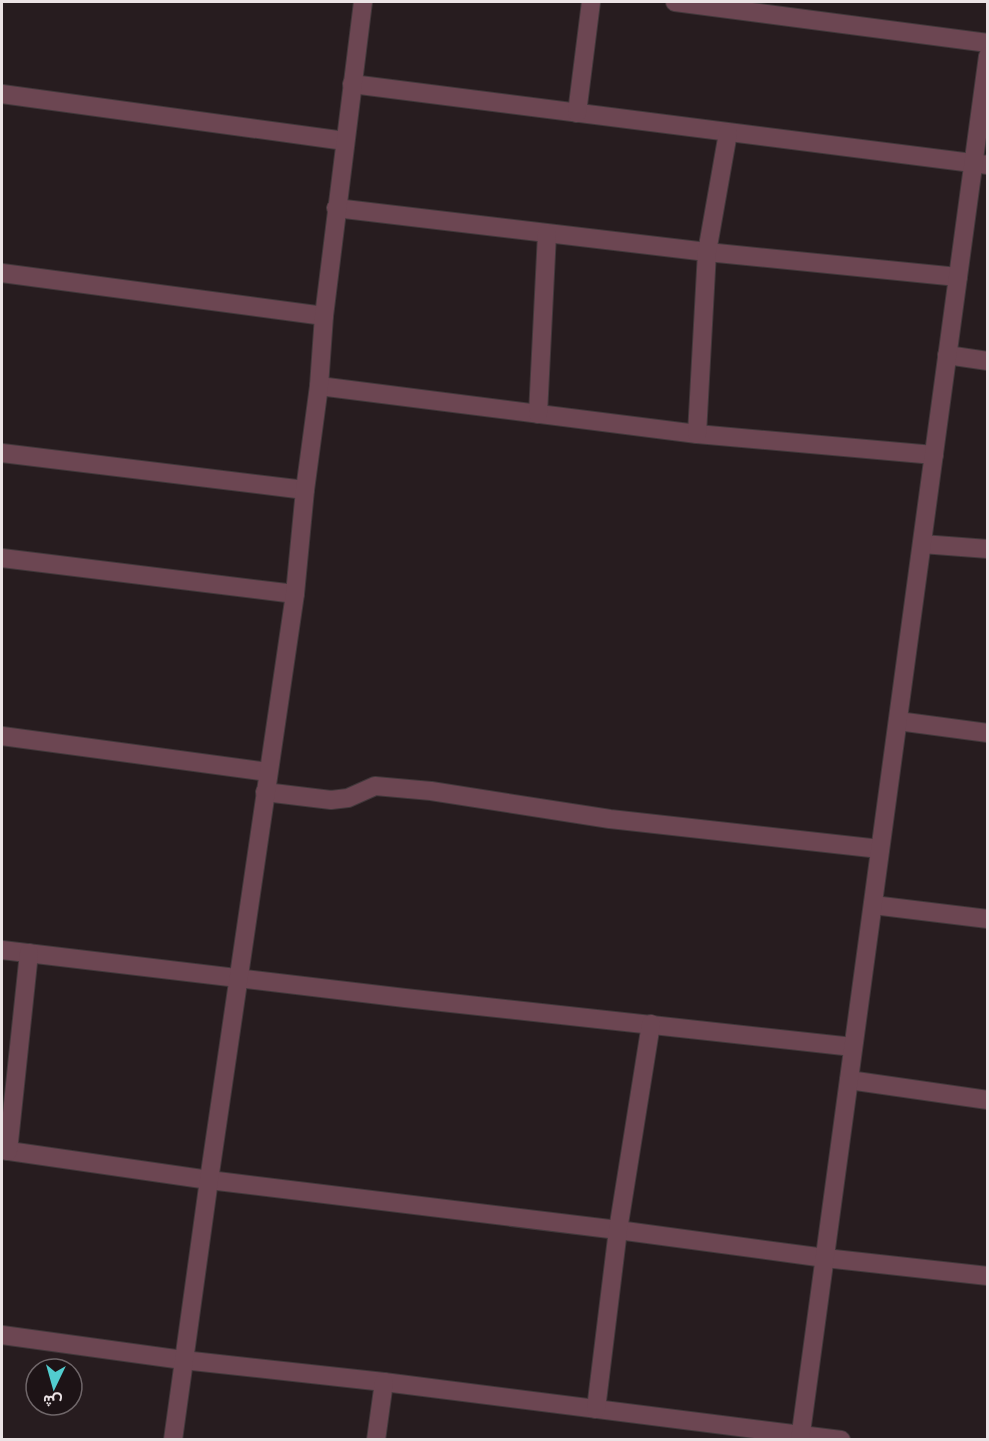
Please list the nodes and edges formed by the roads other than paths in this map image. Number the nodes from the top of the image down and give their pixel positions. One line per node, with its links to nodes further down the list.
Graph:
1 (363, 2): 6 (street)
2 (591, 2): 8 (street)
3 (675, 2): 4 (street)
4 (987, 43)
5 (987, 56): 11 (street)
6 (352, 84): 8 (street); 10 (street)
7 (2, 94): 10 (street)
8 (577, 113): 9 (street)
9 (728, 133): 11 (street); 14 (street)
10 (345, 141): 12 (street)
11 (980, 164): 16 (street)
12 (336, 208): 13 (street); 17 (street)
13 (547, 234): 14 (street); 21 (street)
14 (707, 252): 16 (street); 22 (street)
15 (2, 273): 17 (street)
16 (958, 277): 18 (street)
17 (324, 316): 20 (street)
18 (947, 355): 19 (street); 24 (street)
19 (987, 361)
20 (319, 386): 21 (street); 25 (street)
21 (538, 414): 22 (street)
22 (697, 434): 24 (street)
23 (2, 453): 25 (street)
24 (934, 455): 26 (street)
25 (305, 490): 29 (street)
26 (922, 544): 27 (street); 30 (street)
27 (987, 549)
28 (2, 558): 29 (street)
29 (295, 594): 33 (street)
30 (898, 721): 31 (street); 35 (street)
31 (987, 733)
32 (2, 736): 33 (street)
33 (268, 772): 34 (street)
34 (265, 792): 35 (street); 40 (street)
35 (880, 849): 36 (street)
36 (873, 905): 37 (street); 42 (street)
37 (987, 919)
38 (2, 950): 39 (street)
39 (29, 953): 40 (street); 45 (street)
40 (238, 979): 41 (street); 46 (street)
41 (651, 1024): 42 (street); 47 (street)
42 (854, 1047): 43 (street)
43 (849, 1080): 44 (street); 48 (street)
44 (987, 1100)
45 (5, 1151): 46 (street)
46 (209, 1180): 47 (street); 51 (street)
47 (618, 1230): 48 (street); 53 (street)
48 (825, 1258): 49 (street); 54 (street)
49 (987, 1276)
50 (2, 1335): 51 (street)
51 (183, 1360): 52 (street); 55 (street)
52 (384, 1382): 53 (street); 56 (street)
53 (596, 1408): 54 (street)
54 (801, 1437): 57 (street)
55 (173, 1440)
56 (376, 1440)
57 (841, 1440)

